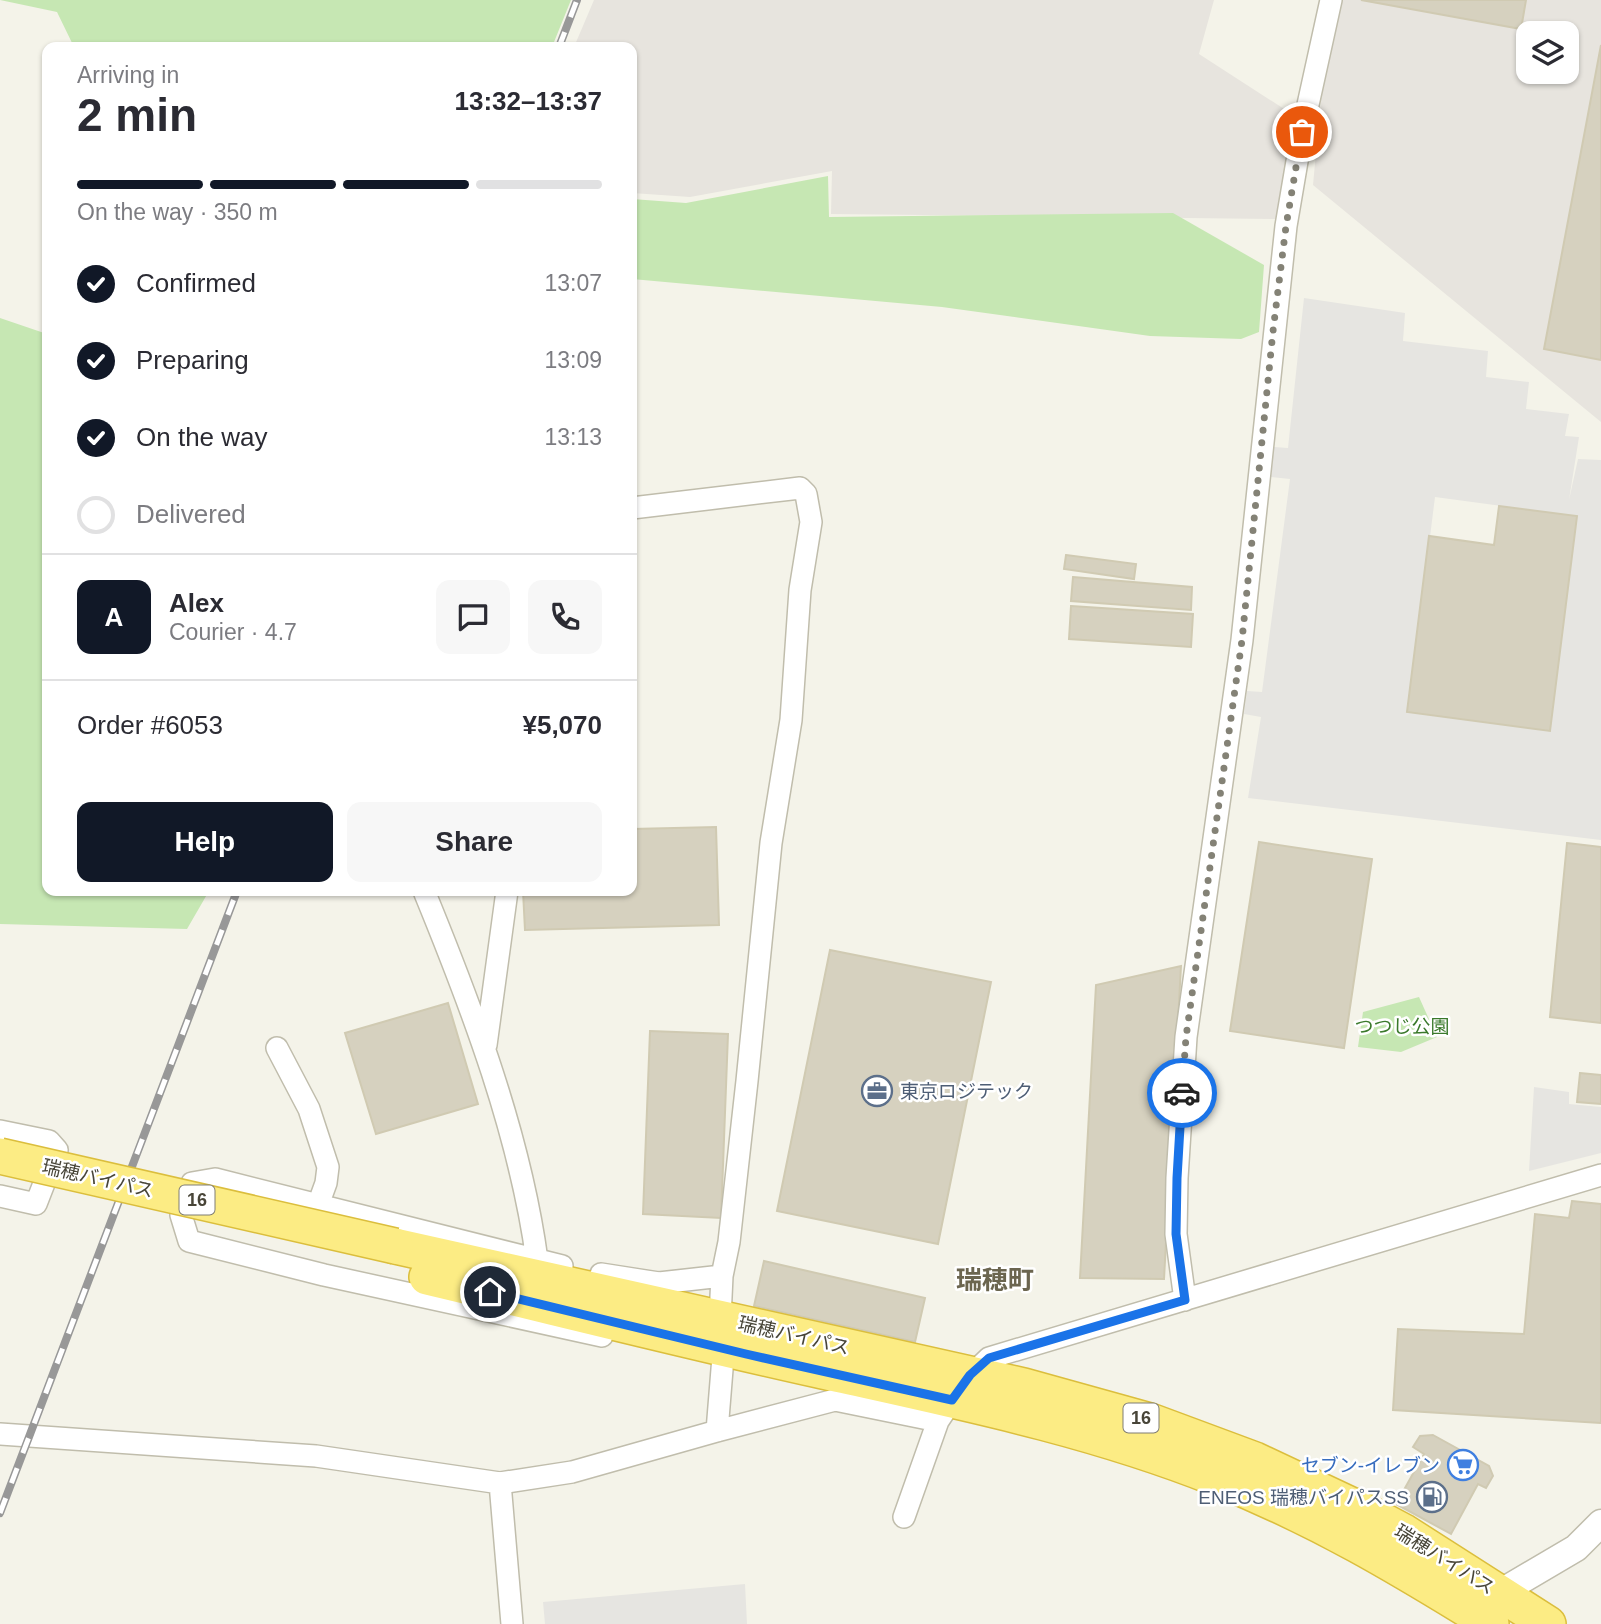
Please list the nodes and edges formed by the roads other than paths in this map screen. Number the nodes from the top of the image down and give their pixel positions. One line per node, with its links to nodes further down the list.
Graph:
1 (1331, 0): 16 (street)
2 (637, 507): 15 (street)
3 (426, 896): 6 (street)
4 (506, 896): 6 (street)
5 (277, 1048): 12 (street)
6 (485, 1049): 14 (street)
7 (0, 1131): 11 (street)
8 (0, 1156): 13 (highway, 瑞穂バイパス / 16, bridge)
9 (1601, 1175): 16 (street)
10 (0, 1180): 13 (highway, 瑞穂バイパス / 16)
11 (0, 1196)
12 (318, 1205): 14 (street); 18 (street)
13 (391, 1256): 17 (highway, 瑞穂バイパス / 16); 18 (highway, 瑞穂バイパス / 16)
14 (537, 1260): 15 (street)
15 (722, 1276): 17 (street)
16 (1185, 1300): 19 (street)
17 (720, 1318): 19 (highway, 瑞穂バイパス / 16)
18 (735, 1355): 19 (highway, 瑞穂バイパス / 16); 20 (street)
19 (953, 1399): 20 (street); 23 (street); 25 (highway, 瑞穂バイパス / 16)
20 (717, 1430): 22 (street)
21 (0, 1434): 22 (street)
22 (500, 1483): 26 (street)
23 (904, 1517)
24 (1601, 1523): 25 (street)
25 (1477, 1613): 27 (highway, 瑞穂バイパス / 16)
26 (512, 1624)
27 (1548, 1624)

